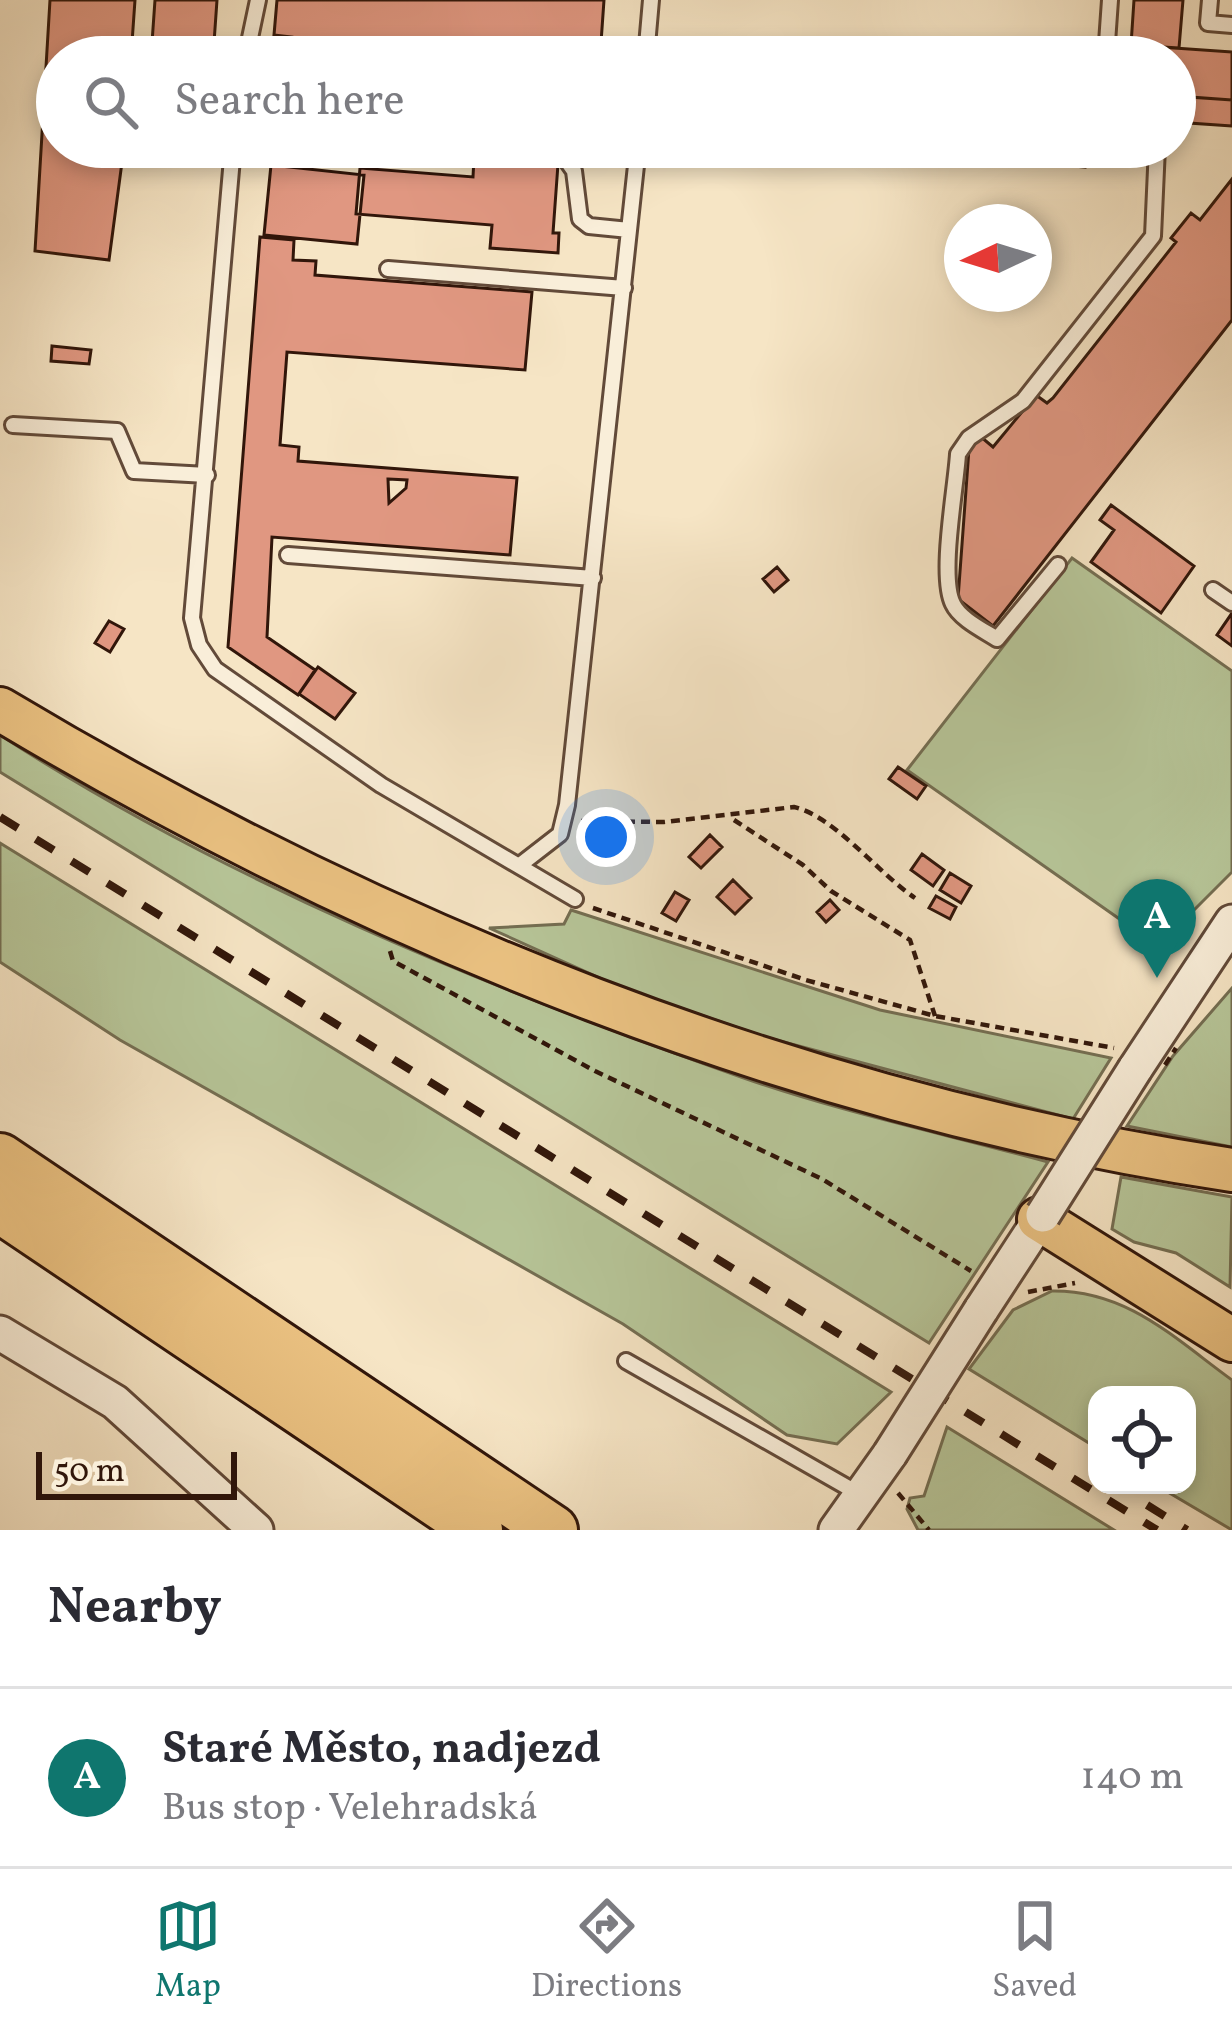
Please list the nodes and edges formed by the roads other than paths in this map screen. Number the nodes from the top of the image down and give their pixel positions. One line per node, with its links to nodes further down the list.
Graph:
1 (258, 0): 6 (lane)
2 (651, 0): 7 (lane)
3 (1110, 0): 8 (lane)
4 (1210, 0): 5 (lane)
5 (1232, 25)
6 (250, 36)
7 (648, 36)
8 (1107, 36)
9 (231, 168): 17 (lane)
10 (572, 168): 13 (lane)
11 (636, 168): 13 (lane)
12 (1156, 168): 19 (lane)
13 (629, 230): 15 (lane)
14 (388, 269): 15 (lane)
15 (624, 288): 20 (lane)
16 (13, 425): 17 (lane)
17 (207, 475): 24 (lane)
18 (288, 555): 20 (lane)
19 (1058, 565)
20 (593, 578): 24 (lane)
21 (1213, 590): 22 (lane)
22 (1232, 603)
23 (0, 709): 28 (main road)
24 (520, 866): 25 (lane)
25 (575, 899)
26 (1232, 922): 30 (street, bridge)
27 (0, 1158): 37 (highway)
28 (1232, 1170)
29 (0, 1208): 36 (highway)
30 (1041, 1217): 32 (main road); 34 (street, bridge)
31 (0, 1333): 35 (street)
32 (1232, 1340)
33 (626, 1360): 34 (lane)
34 (877, 1474): 38 (street)
35 (256, 1530)
36 (478, 1530)
37 (553, 1530)
38 (836, 1530)

